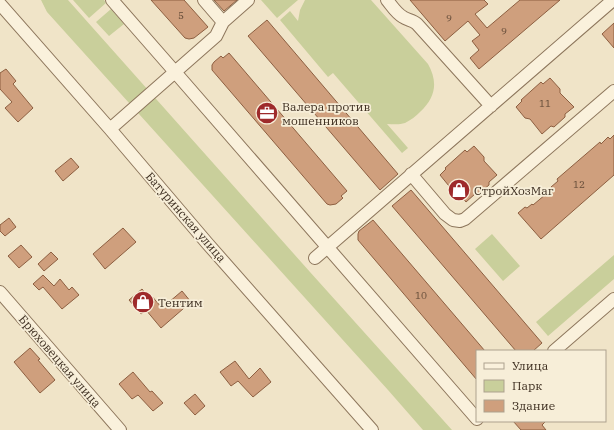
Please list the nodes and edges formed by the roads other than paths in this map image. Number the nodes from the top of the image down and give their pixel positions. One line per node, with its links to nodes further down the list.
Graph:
1 (112, 0): 8 (street)
2 (204, 0): 7 (street)
3 (248, 0): 7 (street)
4 (387, 0): 10 (street)
5 (613, 0): 10 (street)
6 (0, 4): 11 (street, Батуринская улица)
7 (223, 22): 8 (street)
8 (175, 72): 11 (street); 13 (street)
9 (614, 91): 12 (street)
10 (491, 106): 12 (street)
11 (110, 129): 20 (street, Батуринская улица)
12 (411, 174): 13 (street)
13 (327, 247): 14 (street); 18 (street)
14 (315, 258)
15 (0, 292): 19 (street, Брюховецкая улица)
16 (614, 299): 17 (street)
17 (555, 350)
18 (475, 420)
19 (120, 430)
20 (371, 430)

